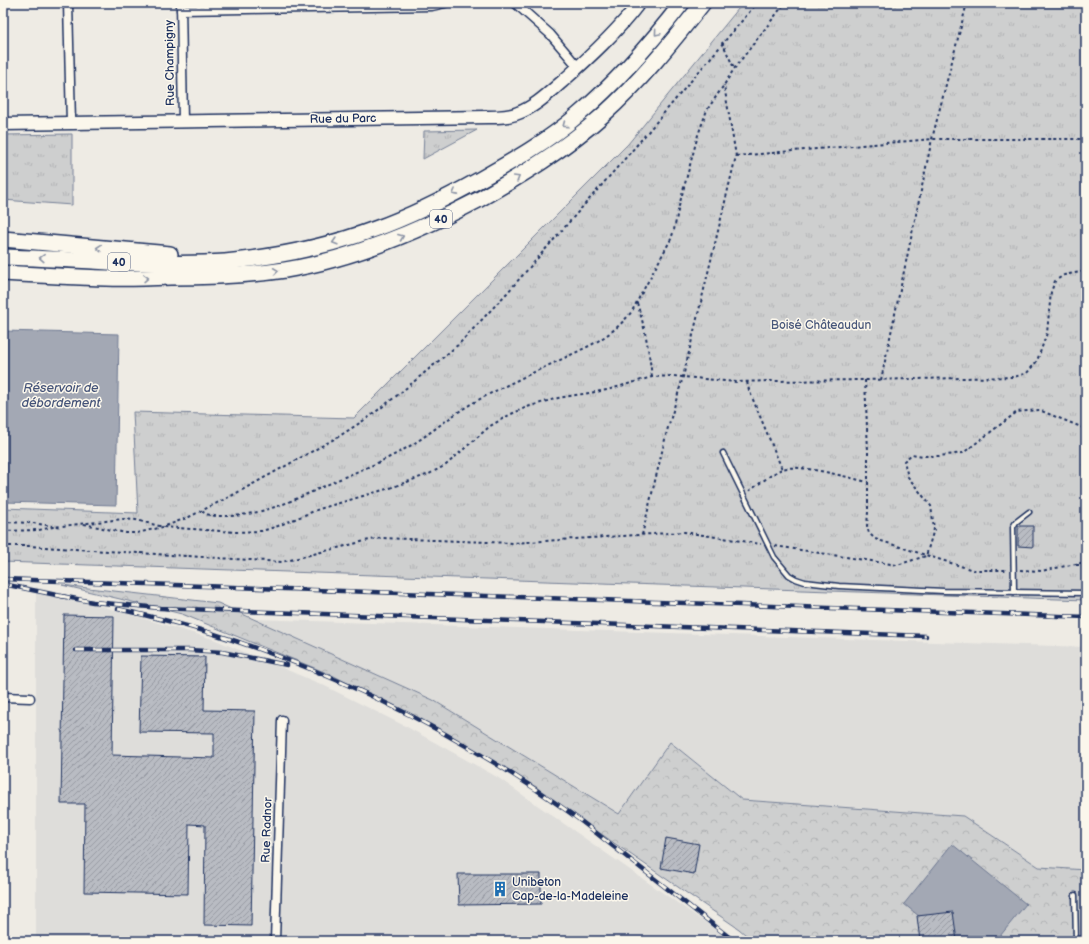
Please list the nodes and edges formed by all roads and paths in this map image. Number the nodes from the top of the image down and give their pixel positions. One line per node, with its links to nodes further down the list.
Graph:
1 (68, 3): 17 (street)
2 (446, 3): 10 (street)
3 (515, 3): 13 (street)
4 (638, 3): 13 (street, Rue du Parc)
5 (682, 3): 24 (highway, 40, one-way to 24)
6 (703, 3): 27 (highway, 40, one-way to 6)
7 (757, 3): 12 (path)
8 (785, 3): 14 (path)
9 (967, 3): 20 (path)
10 (365, 5): 11 (street)
11 (181, 7): 16 (street, Rue Champigny)
12 (722, 42): 14 (path); 40 (path)
13 (578, 67): 16 (street, Rue du Parc)
14 (734, 69): 15 (path)
15 (724, 85): 21 (path); 29 (path)
16 (183, 122): 17 (street, Rue du Parc)
17 (71, 123): 18 (street, Rue du Parc)
18 (3, 124)
19 (1086, 138): 20 (path)
20 (932, 139): 21 (path); 33 (path)
21 (736, 156): 31 (path)
22 (3, 239): 24 (highway, one-way to 22)
23 (3, 256): 24 (highway, 40, one-way to 23)
24 (235, 261)
25 (1086, 271): 33 (path)
26 (3, 273): 27 (highway, 40)
27 (107, 278): 28 (highway)
28 (3, 280)
29 (637, 303): 30 (path); 40 (path)
30 (652, 377): 31 (path); 45 (path)
31 (683, 377): 34 (path); 47 (path)
32 (865, 380): 33 (path); 34 (path); 38 (path)
33 (881, 380)
34 (747, 382): 37 (path)
35 (1086, 429): 50 (path)
36 (722, 453): 39 (lane)
37 (782, 469): 38 (path); 39 (path)
38 (868, 482): 50 (path)
39 (743, 495): 48 (lane)
40 (202, 511): 45 (path)
41 (1029, 512): 54 (lane)
42 (3, 522): 44 (path)
43 (82, 524): 44 (path); 45 (path); 45 (path)
44 (53, 527): 46 (path)
45 (163, 527)
46 (3, 531)
47 (642, 535): 48 (path); 49 (path)
48 (768, 545): 50 (path); 55 (lane)
49 (3, 546)
50 (926, 556): 54 (path)
51 (1086, 562): 52 (path)
52 (1073, 564): 53 (path); 54 (path)
53 (1086, 565)
54 (1014, 570): 55 (lane)
55 (1014, 592): 56 (lane)
56 (1086, 593)
57 (3, 697): 58 (street)
58 (30, 698)
59 (282, 720): 61 (street, Rue Radnor)
60 (1075, 895): 62 (lane)
61 (275, 941)
62 (1076, 941)

